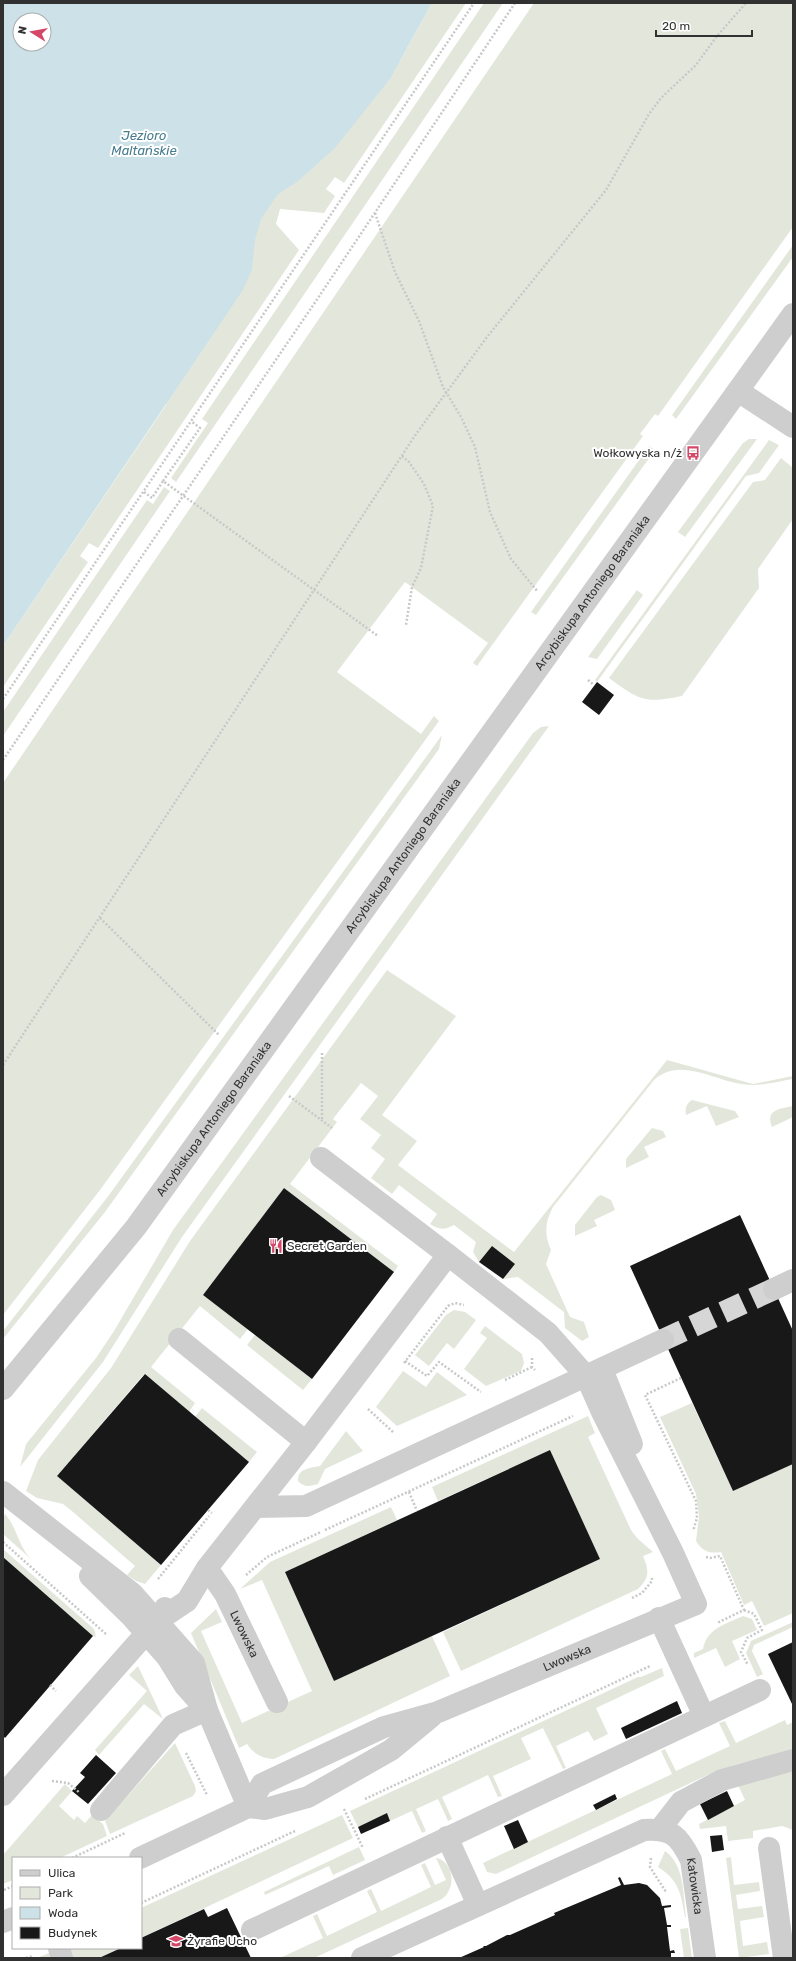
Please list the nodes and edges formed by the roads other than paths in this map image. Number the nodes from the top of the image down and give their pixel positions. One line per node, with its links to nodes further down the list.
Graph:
1 (793, 314): 2 (street, Arcybiskupa Antoniego Baraniaka)
2 (738, 391): 3 (street); 9 (street, Arcybiskupa Antoniego Baraniaka)
3 (793, 427)
4 (320, 1158): 5 (street)
5 (448, 1255): 8 (street); 10 (street)
6 (179, 1339): 10 (street)
7 (663, 1340): 8 (street)
8 (594, 1372): 12 (street); 13 (street); 13 (street)
9 (3, 1389)
10 (306, 1442): 12 (street)
11 (5, 1494): 16 (street)
12 (256, 1507): 14 (street)
13 (673, 1553): 15 (street, Lwowska)
14 (207, 1568): 16 (street); 18 (street, Lwowska)
15 (659, 1618): 20 (street, Lwowska); 21 (street)
16 (152, 1627): 19 (street); 23 (street)
17 (760, 1690): 21 (street)
18 (277, 1702)
19 (207, 1710): 24 (street); 25 (street)
20 (438, 1712): 24 (street, Lwowska); 24 (street, Lwowska)
21 (704, 1716): 27 (street)
22 (793, 1760): 26 (street)
23 (3, 1795)
24 (248, 1806): 29 (street)
25 (102, 1810)
26 (660, 1829): 30 (street); 34 (street, Katowicka)
27 (448, 1837): 30 (street); 31 (street)
28 (769, 1848): 35 (street)
29 (142, 1857)
30 (478, 1905): 32 (street)
31 (252, 1930)
32 (391, 1952): 33 (street)
33 (362, 1958)
34 (705, 1958)
35 (784, 1958)

